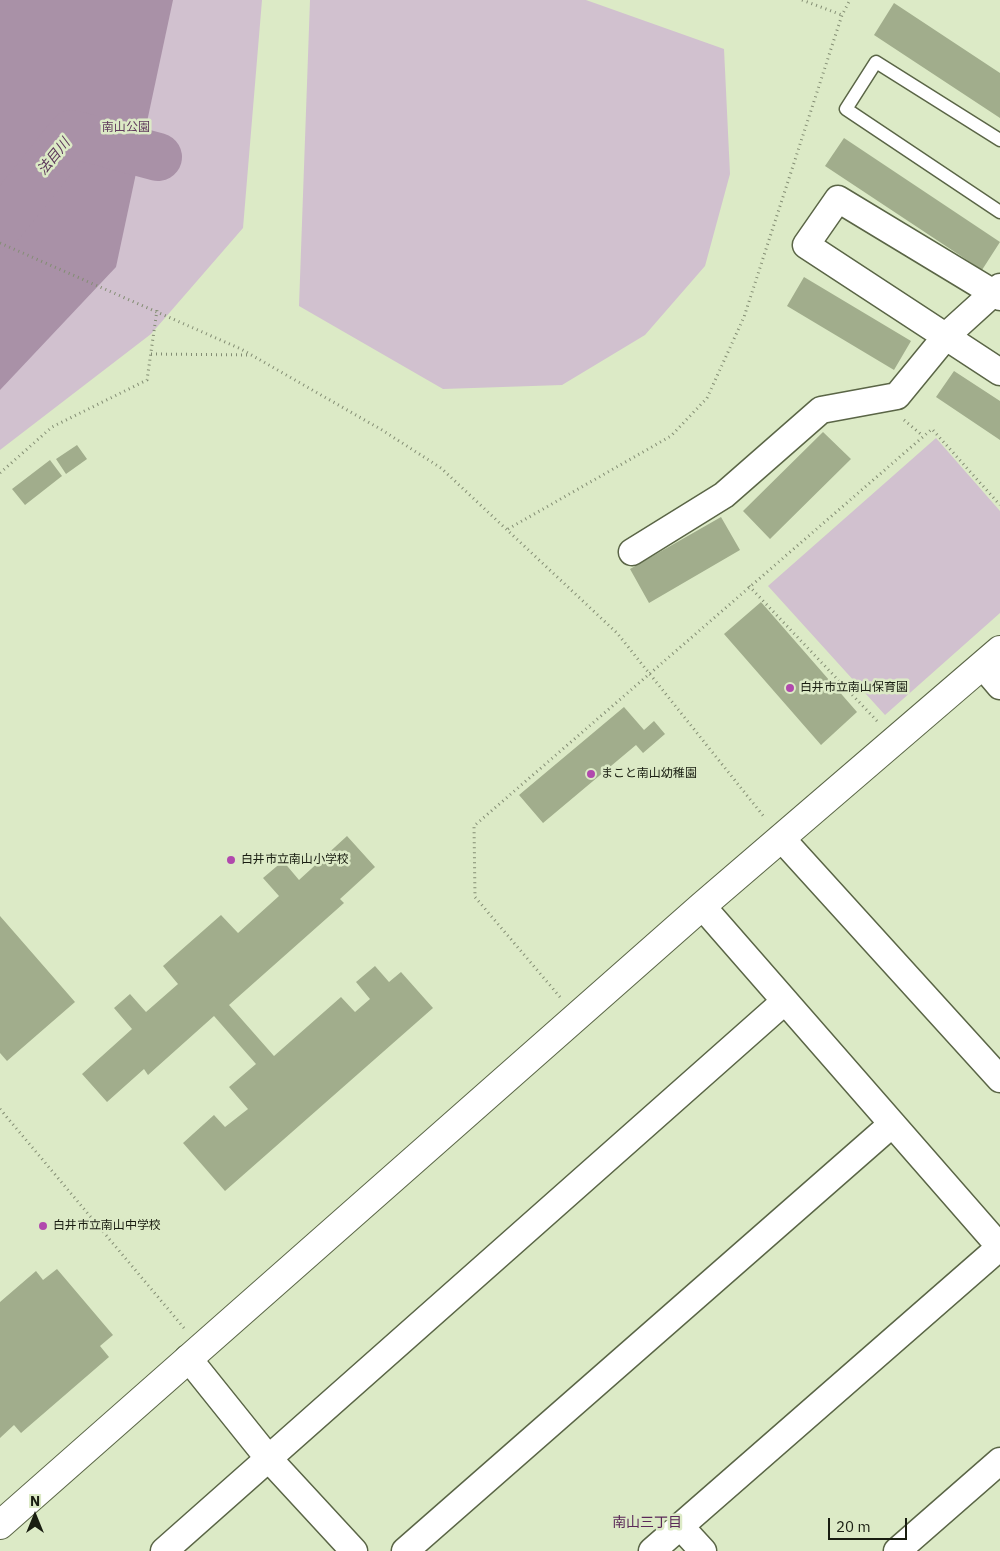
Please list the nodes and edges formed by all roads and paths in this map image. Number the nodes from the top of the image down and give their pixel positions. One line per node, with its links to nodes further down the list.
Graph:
1 (802, 0): 3 (path)
2 (850, 0): 3 (path)
3 (842, 15): 15 (path)
4 (1000, 140): 5 (lane)
5 (1000, 212)
6 (0, 243): 8 (path)
7 (998, 292): 9 (street); 9 (street)
8 (157, 310): 10 (path); 11 (path)
9 (947, 336): 12 (street); 16 (street)
10 (151, 354): 11 (path); 13 (path)
11 (251, 355): 15 (path)
12 (1000, 372)
13 (0, 473)
14 (1000, 505): 17 (path)
15 (508, 530): 19 (path)
16 (632, 552)
17 (749, 586): 19 (path); 20 (path)
18 (994, 667): 20 (street)
19 (649, 673): 21 (path); 24 (path)
20 (895, 740): 21 (street)
21 (781, 838): 22 (street); 25 (street)
22 (702, 906): 23 (street); 24 (street)
23 (785, 1001): 27 (street); 30 (street)
24 (576, 1017): 29 (street)
25 (1000, 1079)
26 (0, 1109): 29 (path)
27 (891, 1125): 28 (street); 36 (street)
28 (1000, 1247): 33 (street)
29 (195, 1352): 30 (street); 32 (street)
30 (269, 1459): 34 (street); 35 (street)
31 (1000, 1461): 39 (street)
32 (0, 1525)
33 (680, 1526): 37 (street); 38 (street)
34 (164, 1551)
35 (354, 1551)
36 (405, 1551)
37 (652, 1551)
38 (702, 1551)
39 (897, 1551)

